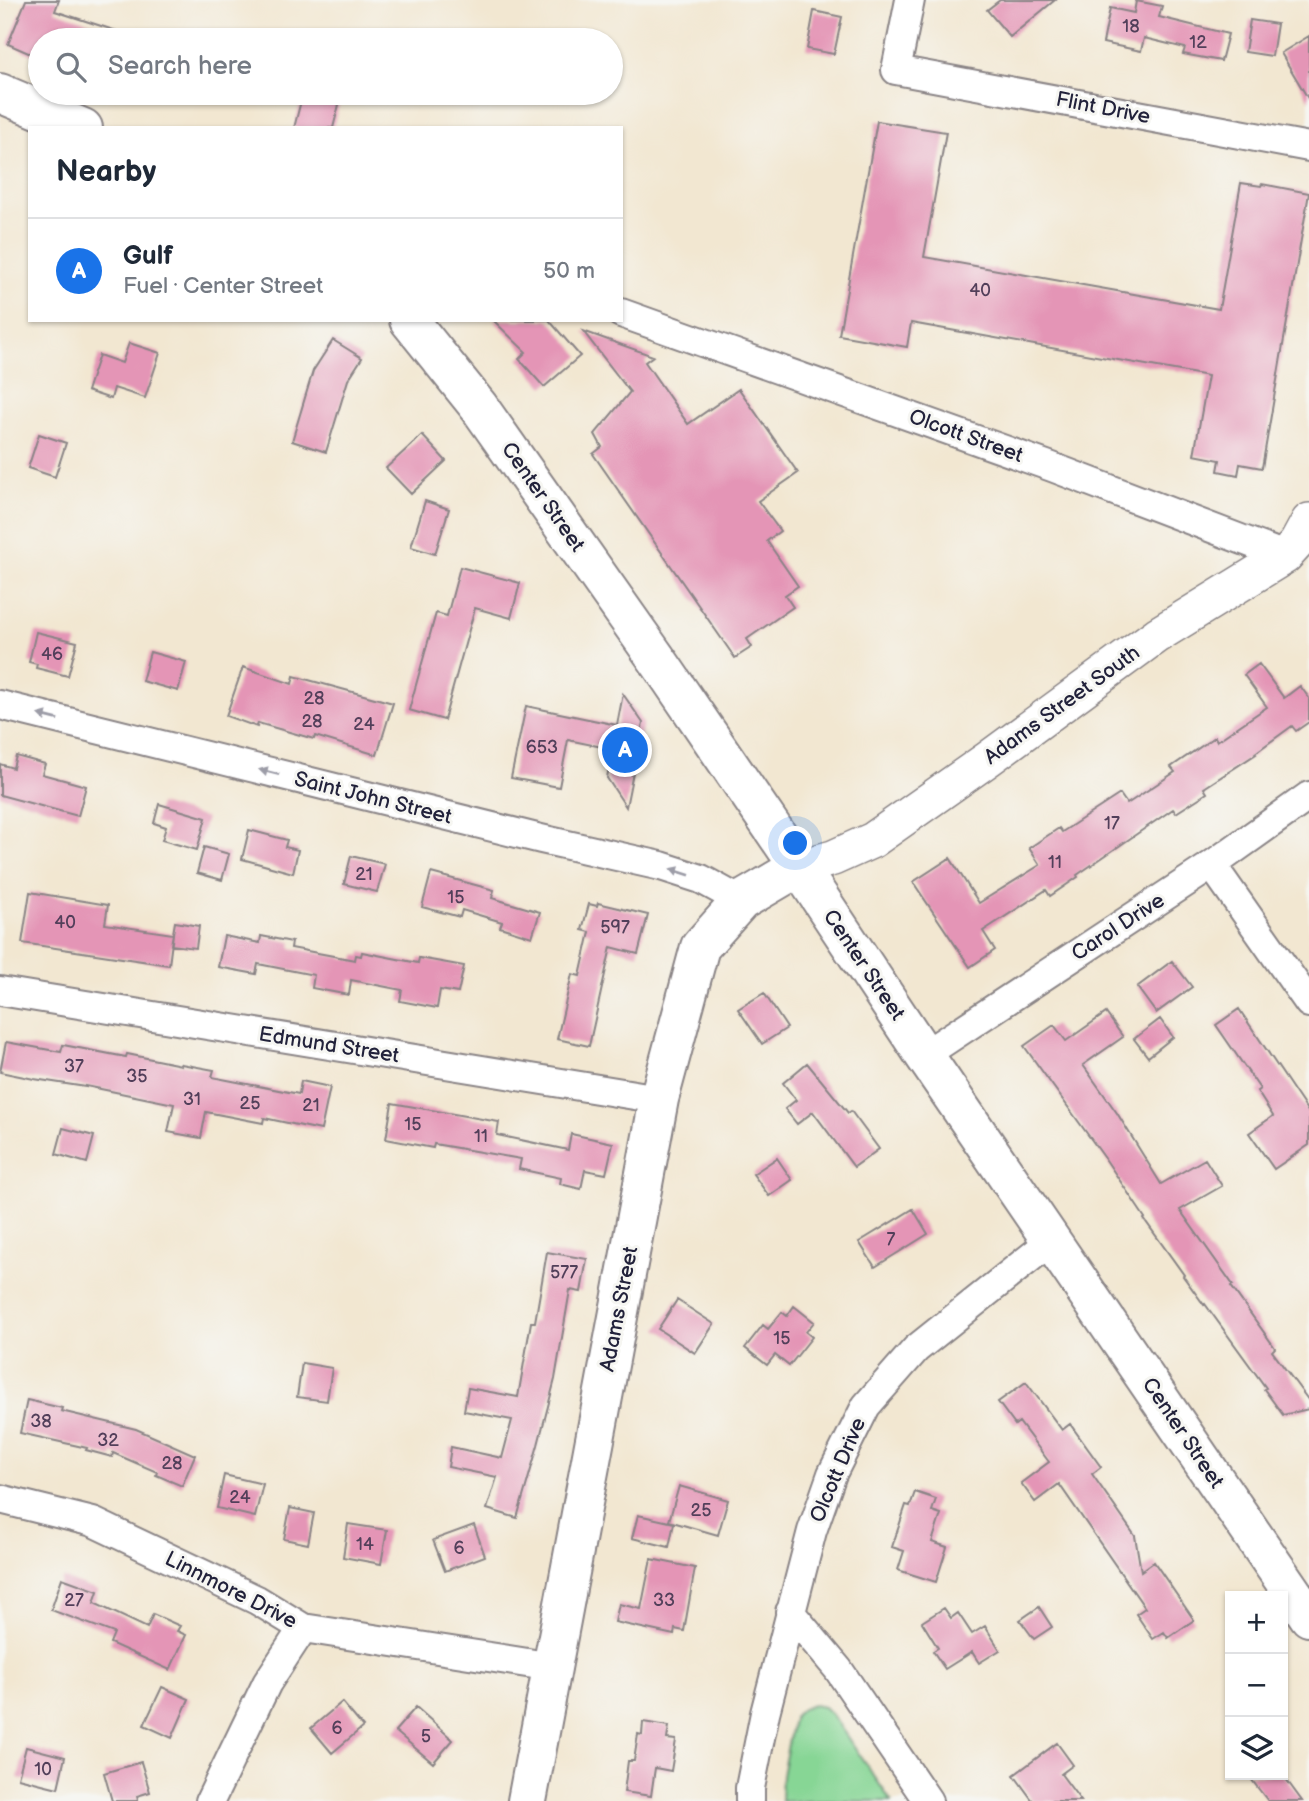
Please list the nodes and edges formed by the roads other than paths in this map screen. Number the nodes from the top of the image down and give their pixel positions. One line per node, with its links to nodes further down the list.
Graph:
1 (910, 0): 6 (street, Flint Drive)
2 (0, 93): 3 (main road)
3 (28, 105)
4 (28, 105): 5 (main road)
5 (78, 126)
6 (1309, 147)
7 (623, 314): 10 (street, Olcott Street)
8 (411, 322): 14 (main road, Center Street)
9 (1309, 521): 10 (street, Adams Street South)
10 (1297, 560): 14 (street, Adams Street South)
11 (0, 705): 15 (street, Saint John Street, one-way to 11)
12 (1309, 796): 13 (street, Carol Drive)
13 (1212, 865): 17 (street); 18 (street, Carol Drive)
14 (799, 867): 15 (main road, Adams Street); 18 (main road, Center Street)
15 (741, 901): 19 (main road, Adams Street)
16 (0, 991): 19 (street, Edmund Street)
17 (1309, 1003)
18 (924, 1055): 20 (main road, Center Street)
19 (659, 1099): 25 (main road, Adams Street)
20 (1051, 1241): 22 (street, Olcott Drive); 23 (main road, Center Street)
21 (0, 1499): 24 (street, Linnmore Drive)
22 (790, 1612): 28 (street, Olcott Drive); 29 (street)
23 (1309, 1617)
24 (303, 1628): 25 (street, Linnmore Drive); 26 (street)
25 (553, 1667): 27 (main road, Adams Street)
26 (210, 1801)
27 (527, 1801)
28 (750, 1801)
29 (928, 1801)

